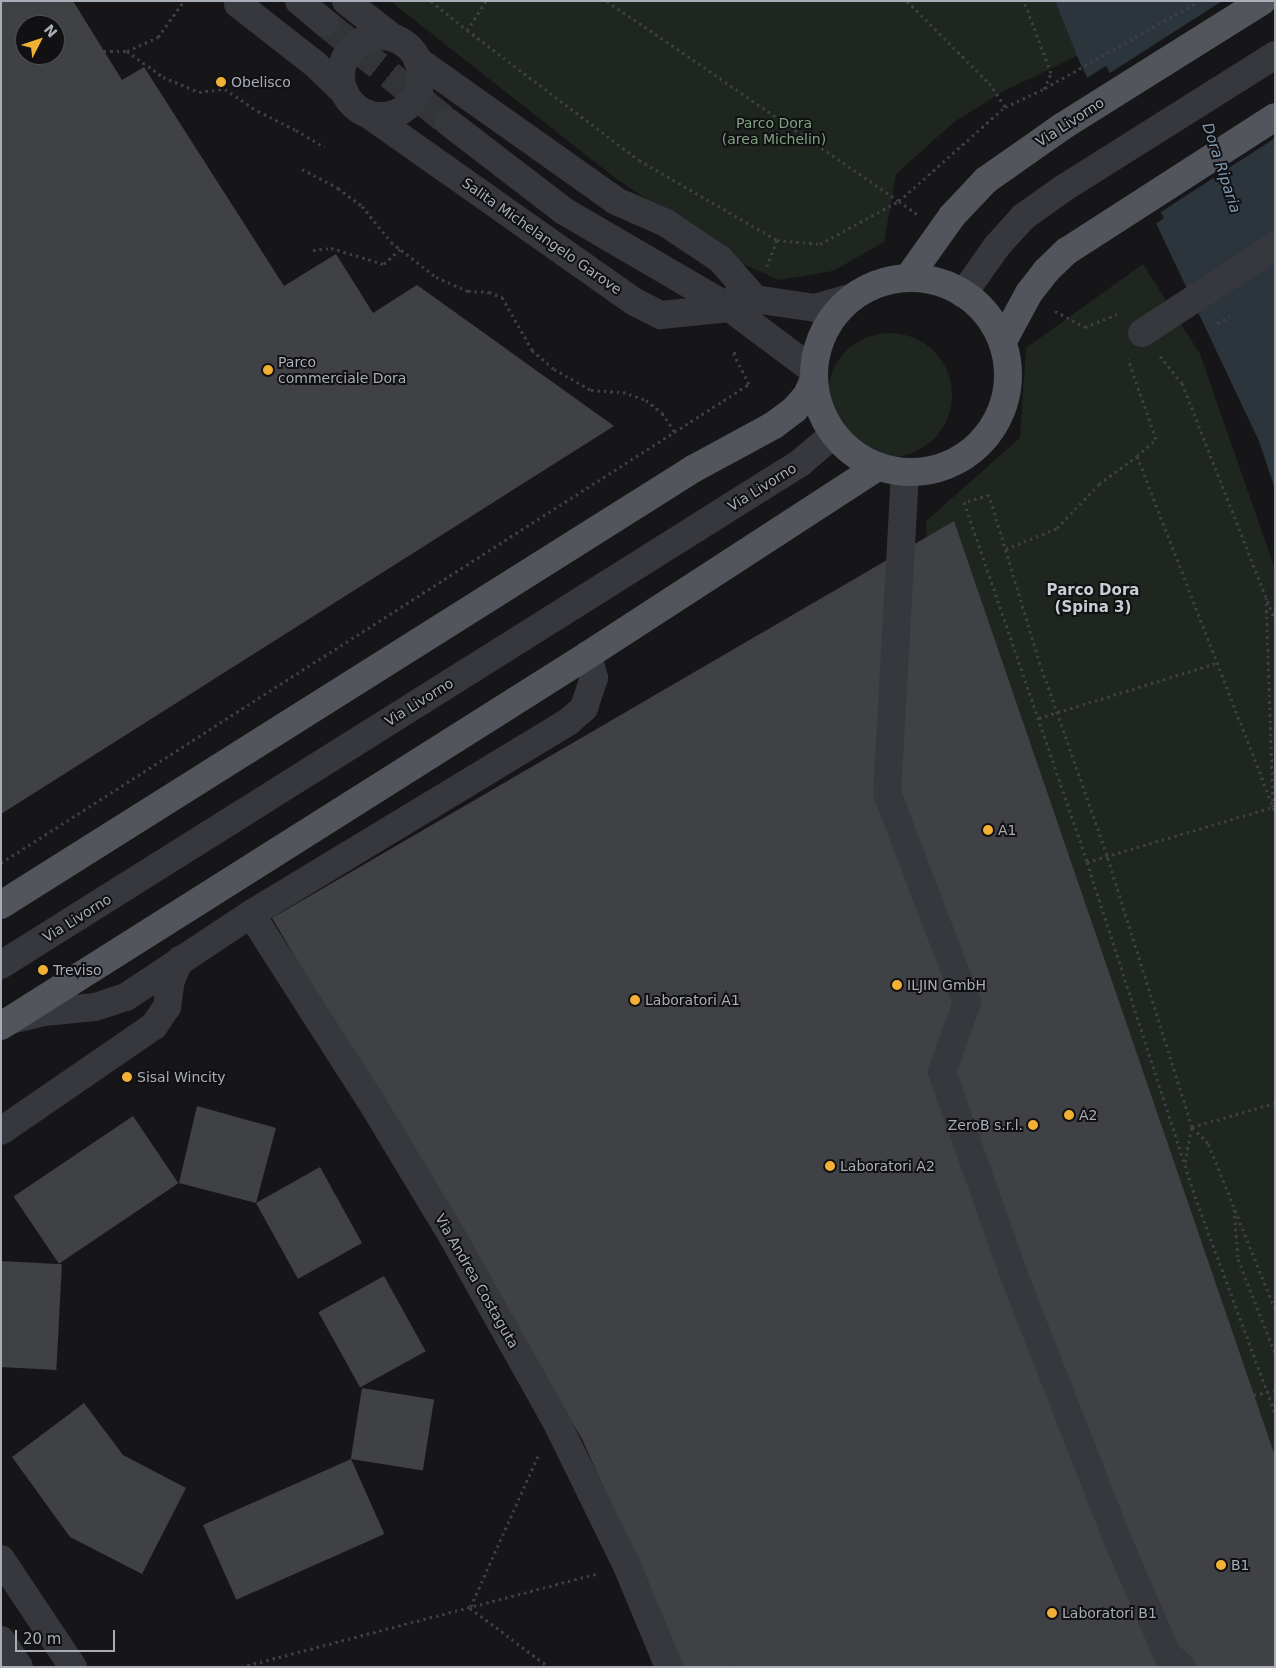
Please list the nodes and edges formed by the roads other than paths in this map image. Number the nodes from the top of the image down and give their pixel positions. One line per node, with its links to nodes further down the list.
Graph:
1 (299, 1): 5 (street)
2 (346, 1): 6 (street, Salita Michelangelo Garove)
3 (1262, 1): 14 (main road, Via Livorno)
4 (238, 4): 9 (street, Salita Michelangelo Garove)
5 (324, 22)
6 (393, 38): 8 (street, Salita Michelangelo Garove); 9 (street)
7 (1275, 55): 15 (street)
8 (417, 60): 10 (street); 17 (street, Salita Michelangelo Garove)
9 (345, 93): 10 (street, Salita Michelangelo Garove)
10 (368, 114): 17 (street, Salita Michelangelo Garove)
11 (1275, 116): 19 (main road)
12 (448, 122): 17 (street, Salita Michelangelo Garove)
13 (1275, 246): 18 (street)
14 (908, 278): 15 (main road); 16 (main road)
15 (963, 294): 19 (main road)
16 (853, 297): 17 (street, Salita Michelangelo Garove); 20 (main road)
17 (743, 304): 20 (street, Salita Michelangelo Garove)
18 (1142, 333)
19 (1003, 341): 23 (main road)
20 (813, 375): 21 (main road); 25 (main road)
21 (834, 434): 22 (main road); 28 (street, Via Livorno)
22 (877, 466): 23 (main road); 24 (main road)
23 (906, 473): 36 (street, bridge)
24 (588, 656): 26 (street); 29 (main road)
25 (1, 905)
26 (251, 914): 27 (street); 35 (street, Via Andrea Costaguta)
27 (180, 960): 29 (street); 30 (street)
28 (1, 965)
29 (6, 1023)
30 (1, 1131)
31 (1, 1559): 34 (street)
32 (1, 1640): 33 (street)
33 (19, 1667)
34 (73, 1667)
35 (669, 1667)
36 (1182, 1667)

